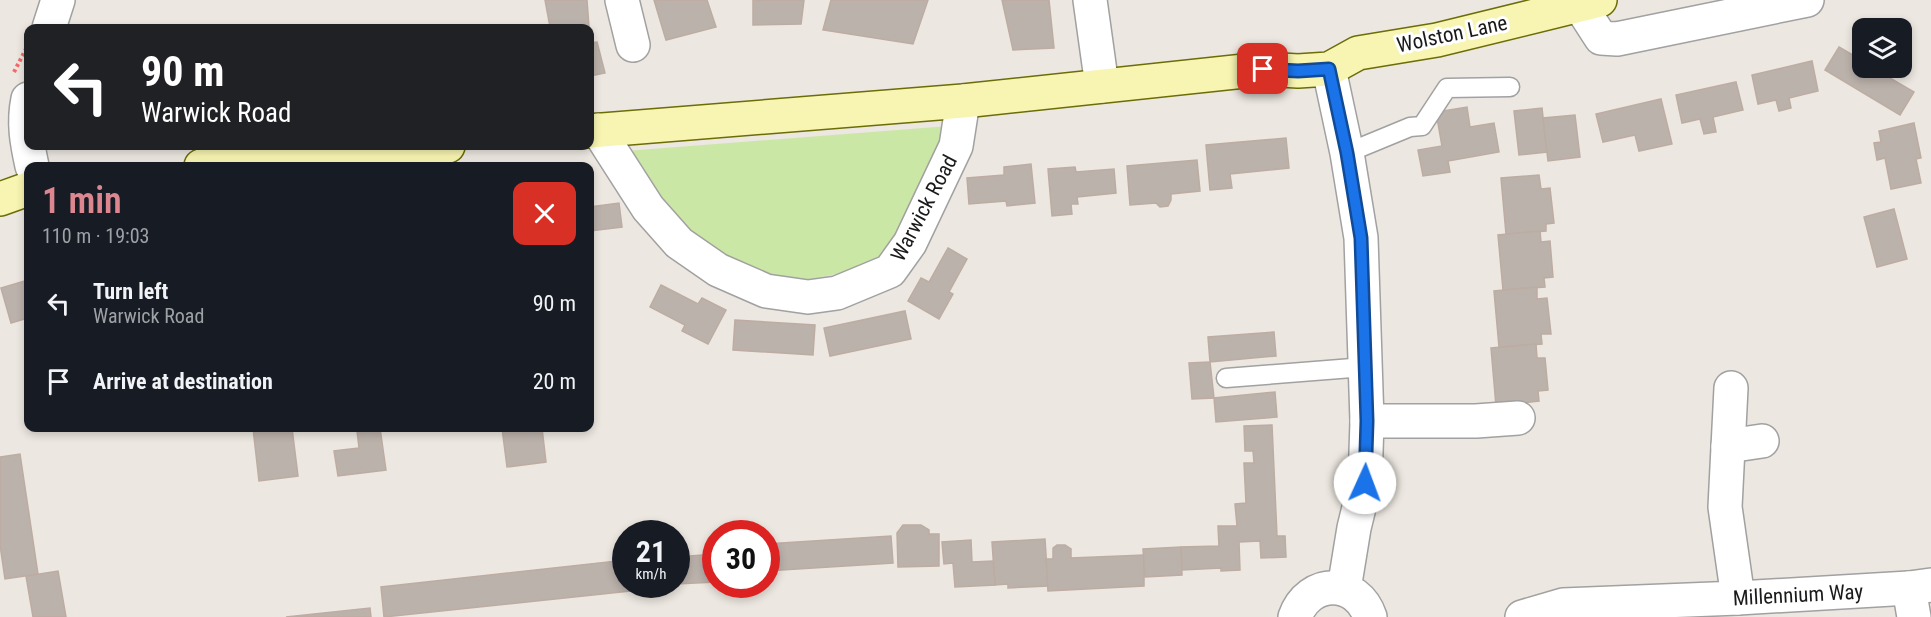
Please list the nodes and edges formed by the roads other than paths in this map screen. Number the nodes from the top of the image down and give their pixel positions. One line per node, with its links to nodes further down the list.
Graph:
1 (58, 0): 6 (street)
2 (622, 0): 7 (street)
3 (1090, 0): 9 (street)
4 (1807, 0): 5 (street, Wolston Lane)
5 (1589, 2): 8 (street, Wolston Lane)
6 (50, 24)
7 (633, 45)
8 (1329, 69): 9 (street, Warwick Road); 14 (street)
9 (1102, 86): 11 (street, Warwick Road)
10 (1510, 87): 14 (lane)
11 (963, 101): 12 (street, Warwick Road); 12 (street, Warwick Road)
12 (594, 130)
13 (399, 150): 15 (street)
14 (1347, 153): 18 (street)
15 (250, 162)
16 (24, 190): 17 (street)
17 (0, 199)
18 (1365, 368): 19 (lane); 22 (street)
19 (1226, 378)
20 (1731, 388): 24 (street)
21 (1518, 418): 22 (street)
22 (1367, 421): 25 (street)
23 (1762, 441): 24 (street)
24 (1728, 446): 27 (street)
25 (1344, 589): 29 (street); 30 (street)
26 (1918, 597): 27 (street, Millennium Way)
27 (1738, 598): 28 (street, Millennium Way)
28 (1624, 610): 31 (street, Millennium Way)
29 (1295, 617)
30 (1370, 617)
31 (1522, 617)

